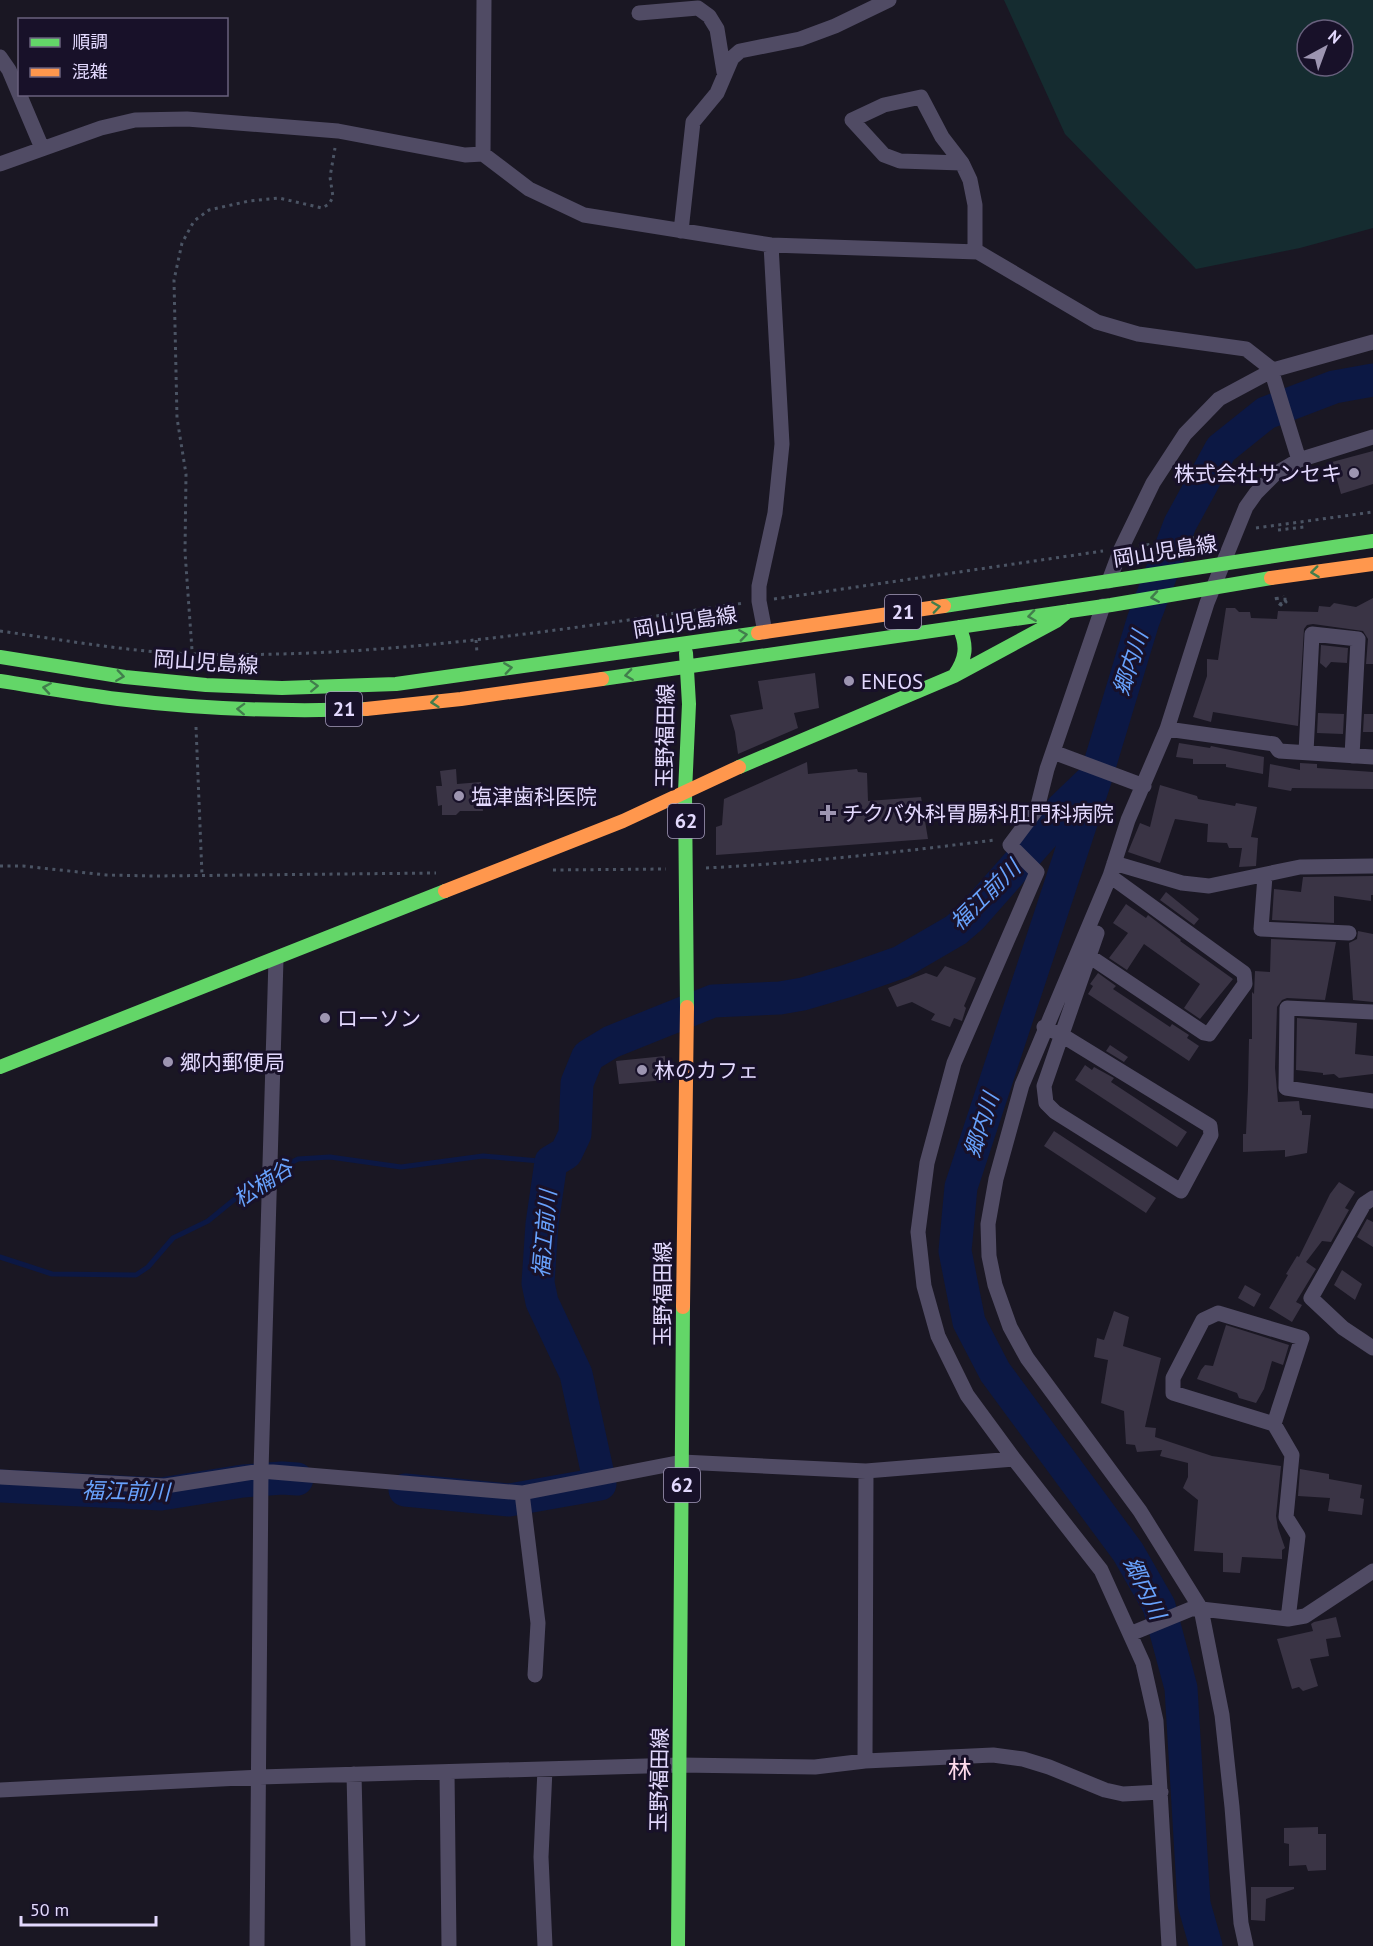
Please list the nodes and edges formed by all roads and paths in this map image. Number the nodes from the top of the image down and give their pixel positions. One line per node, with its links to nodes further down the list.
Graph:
1 (484, 0): 10 (street)
2 (889, 0): 5 (street)
3 (639, 13): 5 (street)
4 (0, 57): 6 (street)
5 (724, 72): 13 (street)
6 (18, 91)
7 (20, 96): 9 (street)
8 (338, 131): 9 (street); 10 (street); 45 (path)
9 (42, 148): 12 (street)
10 (483, 154): 13 (street)
11 (962, 163): 11 (street); 15 (street)
12 (0, 164)
13 (681, 231): 14 (street)
14 (771, 245): 15 (street); 33 (street)
15 (975, 252): 17 (street)
16 (1373, 342): 17 (street)
17 (1273, 373): 19 (street); 26 (street)
18 (1373, 437): 19 (street)
19 (1299, 460): 27 (street)
20 (1373, 512): 22 (path)
21 (1304, 526): 23 (path)
22 (1252, 529)
23 (1278, 530)
24 (1222, 533): 26 (path)
25 (1373, 541): 27 (main road, 岡山児島線 / 21)
26 (1126, 548): 29 (street); 33 (path)
27 (1216, 564): 29 (main road, 岡山児島線 / 21); 30 (street)
28 (1373, 564): 30 (main road, 岡山児島線 / 21, one-way to 30)
29 (1115, 581): 37 (main road, 岡山児島線 / 21, one-way to 29)
30 (1206, 588): 34 (main road, 岡山児島線 / 21, one-way to 34); 53 (street)
31 (1276, 594): 32 (path)
32 (1284, 595)
33 (759, 601): 36 (path); 41 (street)
34 (1107, 605): 35 (main road, 岡山児島線 / 21); 55 (street)
35 (1068, 611): 38 (main road, 岡山児島線 / 21, one-way to 38); 49 (main road)
36 (633, 619): 39 (path); 42 (path)
37 (831, 623): 41 (main road, 岡山児島線 / 21); 44 (main road)
38 (958, 627): 44 (main road, 岡山児島線 / 21); 49 (main road)
39 (635, 628)
40 (0, 631): 45 (path)
41 (765, 632): 43 (main road, 岡山児島線 / 21, one-way to 41)
42 (476, 640): 45 (path); 47 (path)
43 (685, 643): 48 (main road, 玉野福田線 / 62); 51 (main road, 岡山児島線 / 21, one-way to 43)
44 (830, 645): 48 (main road, 岡山児島線 / 21)
45 (192, 654): 51 (path)
46 (0, 657): 51 (main road, 岡山児島線 / 21, one-way to 51)
47 (481, 659)
48 (686, 667): 52 (main road, 岡山児島線 / 21, one-way to 52); 59 (main road, 玉野福田線 / 62)
49 (954, 676): 59 (main road)
50 (0, 681): 52 (main road, 岡山児島線 / 21, one-way to 50)
51 (195, 684): 52 (main road)
52 (195, 706): 67 (path)
53 (1167, 729): 54 (street); 58 (street)
54 (1306, 752): 56 (street); 56 (street)
55 (1056, 754): 58 (street); 60 (street)
56 (1352, 756): 57 (street)
57 (1373, 757)
58 (1139, 785): 66 (street)
59 (685, 792): 63 (main road, 玉野福田線 / 62); 71 (main road)
60 (1016, 843): 63 (path); 80 (street)
61 (0, 866): 67 (path)
62 (1373, 866): 68 (street)
63 (680, 869): 64 (path); 81 (main road, 玉野福田線 / 62)
64 (548, 870)
65 (443, 873): 67 (path)
66 (1114, 873): 68 (street); 70 (street); 70 (street)
67 (202, 875)
68 (1265, 876): 69 (street)
69 (1349, 933)
70 (1084, 952): 73 (street); 74 (street)
71 (276, 959): 75 (main road); 82 (street)
72 (1373, 1012): 76 (street)
73 (1044, 1027): 74 (street); 87 (street)
74 (1060, 1034): 74 (street)
75 (0, 1067)
76 (1373, 1101)
77 (1373, 1198): 78 (street)
78 (1373, 1348)
79 (1274, 1424): 79 (street); 88 (street)
80 (1014, 1459): 83 (street); 89 (street)
81 (682, 1462): 83 (street); 85 (street); 92 (main road, 玉野福田線 / 62)
82 (261, 1470): 84 (street); 85 (street); 96 (street)
83 (866, 1471): 91 (street)
84 (0, 1477)
85 (522, 1493): 90 (street)
86 (1373, 1571): 88 (street)
87 (1196, 1609): 88 (street); 89 (street); 105 (street)
88 (1288, 1619)
89 (1133, 1632): 98 (street)
90 (535, 1675)
91 (865, 1761): 92 (street); 98 (street)
92 (680, 1766): 93 (street); 103 (main road, 玉野福田線 / 62)
93 (545, 1769): 94 (street); 102 (street)
94 (447, 1772): 95 (street); 101 (street)
95 (354, 1774): 96 (street); 100 (street)
96 (259, 1777): 97 (street); 99 (street)
97 (0, 1790)
98 (1161, 1792): 104 (street)
99 (257, 1946)
100 (358, 1946)
101 (448, 1946)
102 (545, 1946)
103 (678, 1946)
104 (1169, 1946)
105 (1245, 1946)

